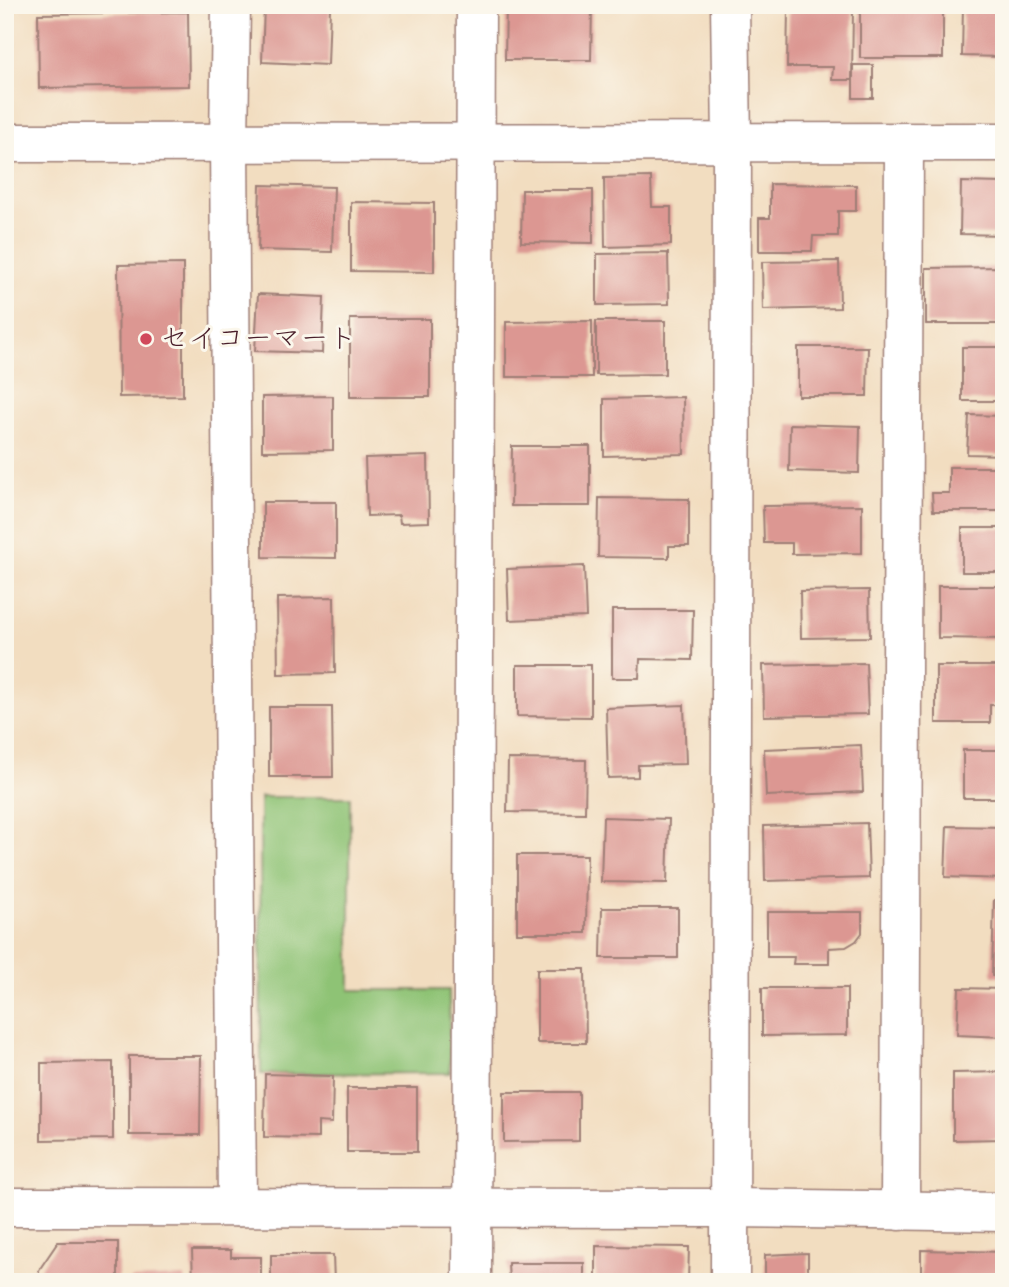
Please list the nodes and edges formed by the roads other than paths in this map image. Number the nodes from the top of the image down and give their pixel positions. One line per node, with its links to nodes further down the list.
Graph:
1 (231, 5): 9 (street)
2 (475, 5): 6 (street)
3 (730, 5): 4 (street)
4 (732, 141): 6 (street); 7 (street); 13 (street)
5 (5, 142): 9 (street)
6 (475, 142): 9 (street); 12 (street)
7 (904, 142): 8 (street); 14 (street)
8 (1004, 142)
9 (229, 143): 11 (street)
10 (5, 1207): 11 (street)
11 (237, 1207): 12 (street)
12 (472, 1207): 13 (street); 16 (street)
13 (731, 1208): 14 (street); 17 (street)
14 (900, 1211): 15 (street)
15 (1004, 1212)
16 (472, 1282)
17 (730, 1282)

